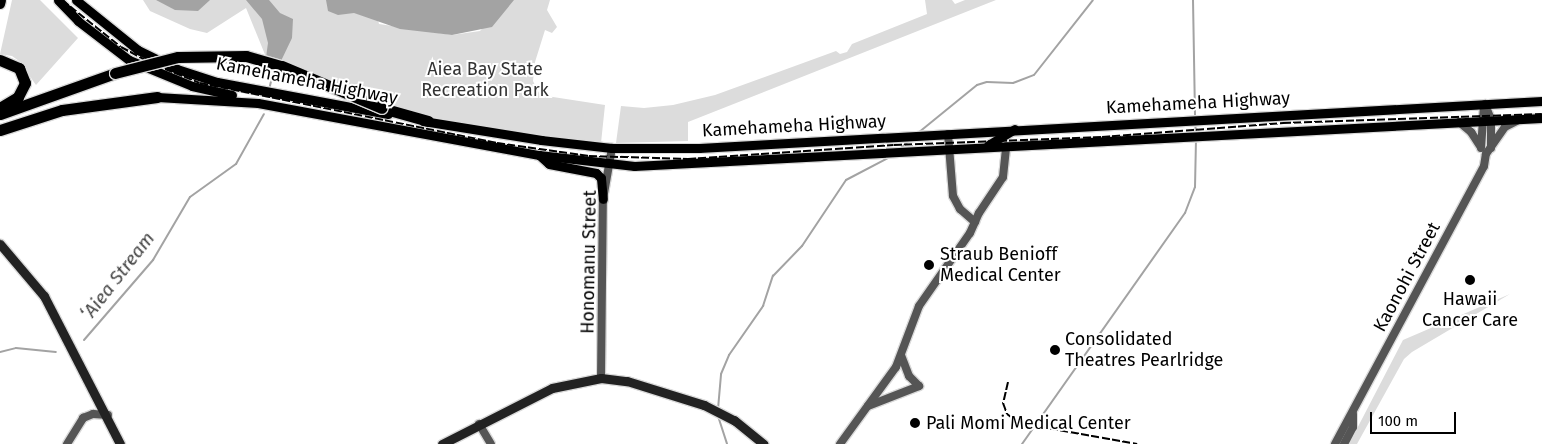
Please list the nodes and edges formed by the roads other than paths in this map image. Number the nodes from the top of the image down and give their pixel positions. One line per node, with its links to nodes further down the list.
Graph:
1 (1, 0): 4 (main road)
2 (58, 0): 8 (main road, Kamehameha Highway)
3 (77, 1): 15 (main road, Kamehameha Highway)
4 (0, 4)
5 (0, 60): 10 (highway)
6 (157, 96): 8 (main road, Kamehameha Highway); 19 (highway)
7 (1542, 101): 9 (main road, Kamehameha Highway)
8 (259, 102): 28 (main road, Kamehameha Highway)
9 (1485, 104): 14 (street, Kaonohi Street); 16 (street, Kaonohi Street); 18 (main road, Kamehameha Highway)
10 (0, 108)
11 (0, 114): 15 (highway, bridge)
12 (1523, 118): 13 (main road, Kamehameha Highway); 14 (main road, Kamehameha Highway); 26 (street)
13 (1542, 118)
14 (1490, 120): 16 (main road, Kamehameha Highway); 26 (street, Kaonohi Street)
15 (428, 121): 23 (main road, Kamehameha Highway)
16 (1481, 121): 17 (main road, Kamehameha Highway); 26 (street, Kaonohi Street)
17 (1459, 122): 22 (main road, Kamehameha Highway); 26 (street)
18 (1020, 129): 20 (main road, Kamehameha Highway); 22 (main road); 25 (main road)
19 (0, 130)
20 (948, 134): 21 (main road, Kamehameha Highway); 24 (street)
21 (839, 139): 23 (main road, Kamehameha Highway); 27 (main road); 29 (main road)
22 (1006, 146): 25 (main road, Kamehameha Highway); 32 (street)
23 (612, 148): 30 (street, Honomanu Street)
24 (949, 148): 25 (main road, Kamehameha Highway); 27 (main road, Kamehameha Highway); 32 (street)
25 (983, 148)
26 (1486, 150): 37 (street, Kaonohi Street)
27 (866, 152): 29 (main road, Kamehameha Highway)
28 (538, 155): 30 (main road, Kamehameha Highway); 31 (main road)
29 (812, 156): 30 (main road, Kamehameha Highway)
30 (609, 164): 31 (street, Honomanu Street)
31 (603, 199): 35 (street, Honomanu Street)
32 (975, 222): 34 (street)
33 (0, 244): 38 (main road)
34 (901, 355): 36 (street); 36 (street)
35 (601, 378): 39 (main road); 44 (main road)
36 (868, 406): 45 (street)
37 (1353, 414): 46 (street, Kaonohi Street); 47 (street, Kaonohi Street)
38 (108, 415): 40 (street); 41 (main road)
39 (479, 424): 42 (main road); 43 (street)
40 (67, 444)
41 (120, 444)
42 (442, 444)
43 (491, 444)
44 (764, 444)
45 (840, 444)
46 (1334, 444)
47 (1344, 444)

